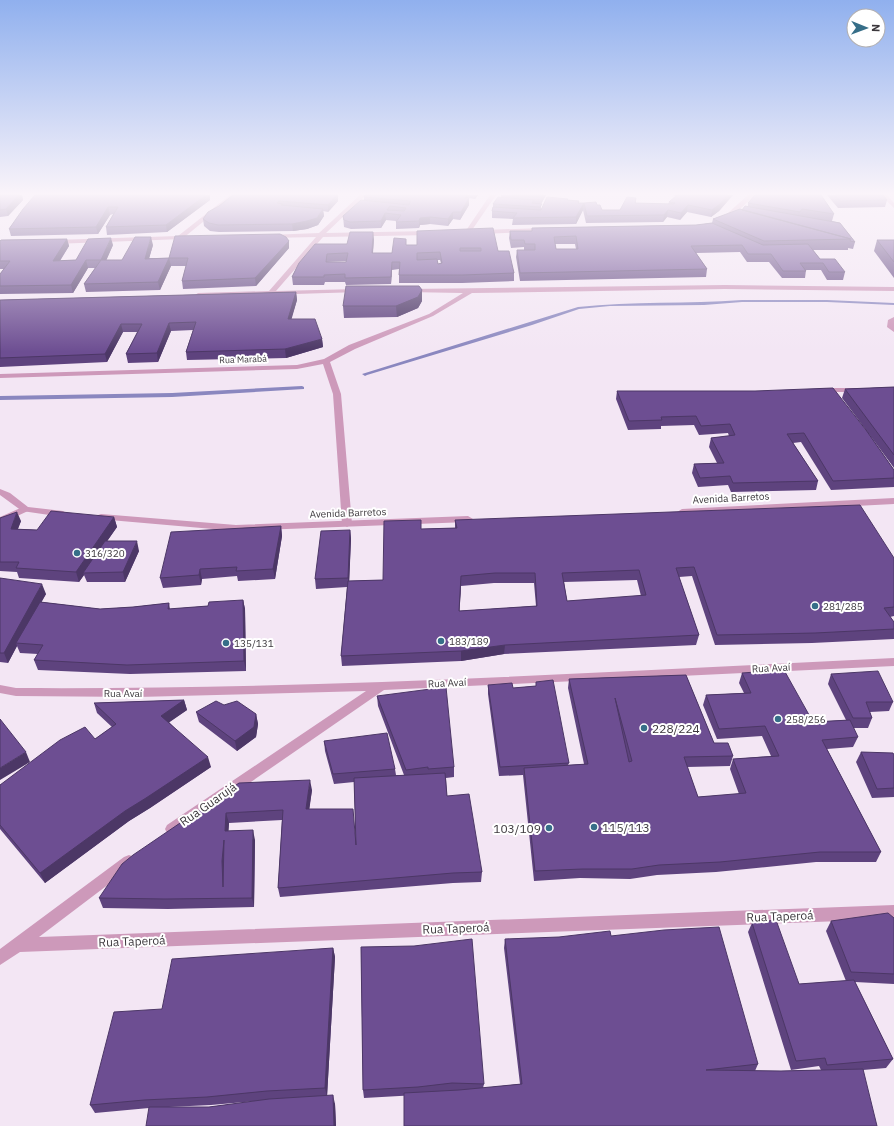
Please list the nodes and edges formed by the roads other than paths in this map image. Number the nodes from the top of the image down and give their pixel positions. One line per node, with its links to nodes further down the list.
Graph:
1 (311, 248): 5 (street)
2 (894, 289): 6 (street, Rua Marabá)
3 (366, 291): 5 (street)
4 (398, 291): 6 (street, Rua Marabá)
5 (272, 292): 7 (street)
6 (469, 292): 10 (street, Rua Marabá)
7 (194, 295)
8 (894, 319): 9 (street)
9 (894, 330)
10 (326, 361): 11 (street, Rua Marabá); 22 (street)
11 (0, 376)
12 (814, 390): 13 (street)
13 (865, 390)
14 (0, 492): 16 (street)
15 (894, 501): 17 (street, Avenida Barretos)
16 (25, 509): 18 (street); 21 (street)
17 (668, 512)
18 (73, 515)
19 (94, 517): 22 (street, Avenida Barretos)
20 (479, 519): 22 (street, Avenida Barretos)
21 (0, 521)
22 (347, 524)
23 (894, 662): 24 (street, Rua Avaí)
24 (382, 686): 26 (street, Rua Avaí); 28 (street, Rua Guarujá)
25 (0, 688): 26 (street, Rua Avaí)
26 (16, 692): 27 (street)
27 (0, 697)
28 (163, 836)
29 (138, 855): 31 (street)
30 (894, 912): 31 (street, Rua Taperoá)
31 (18, 945): 32 (street)
32 (0, 958)

